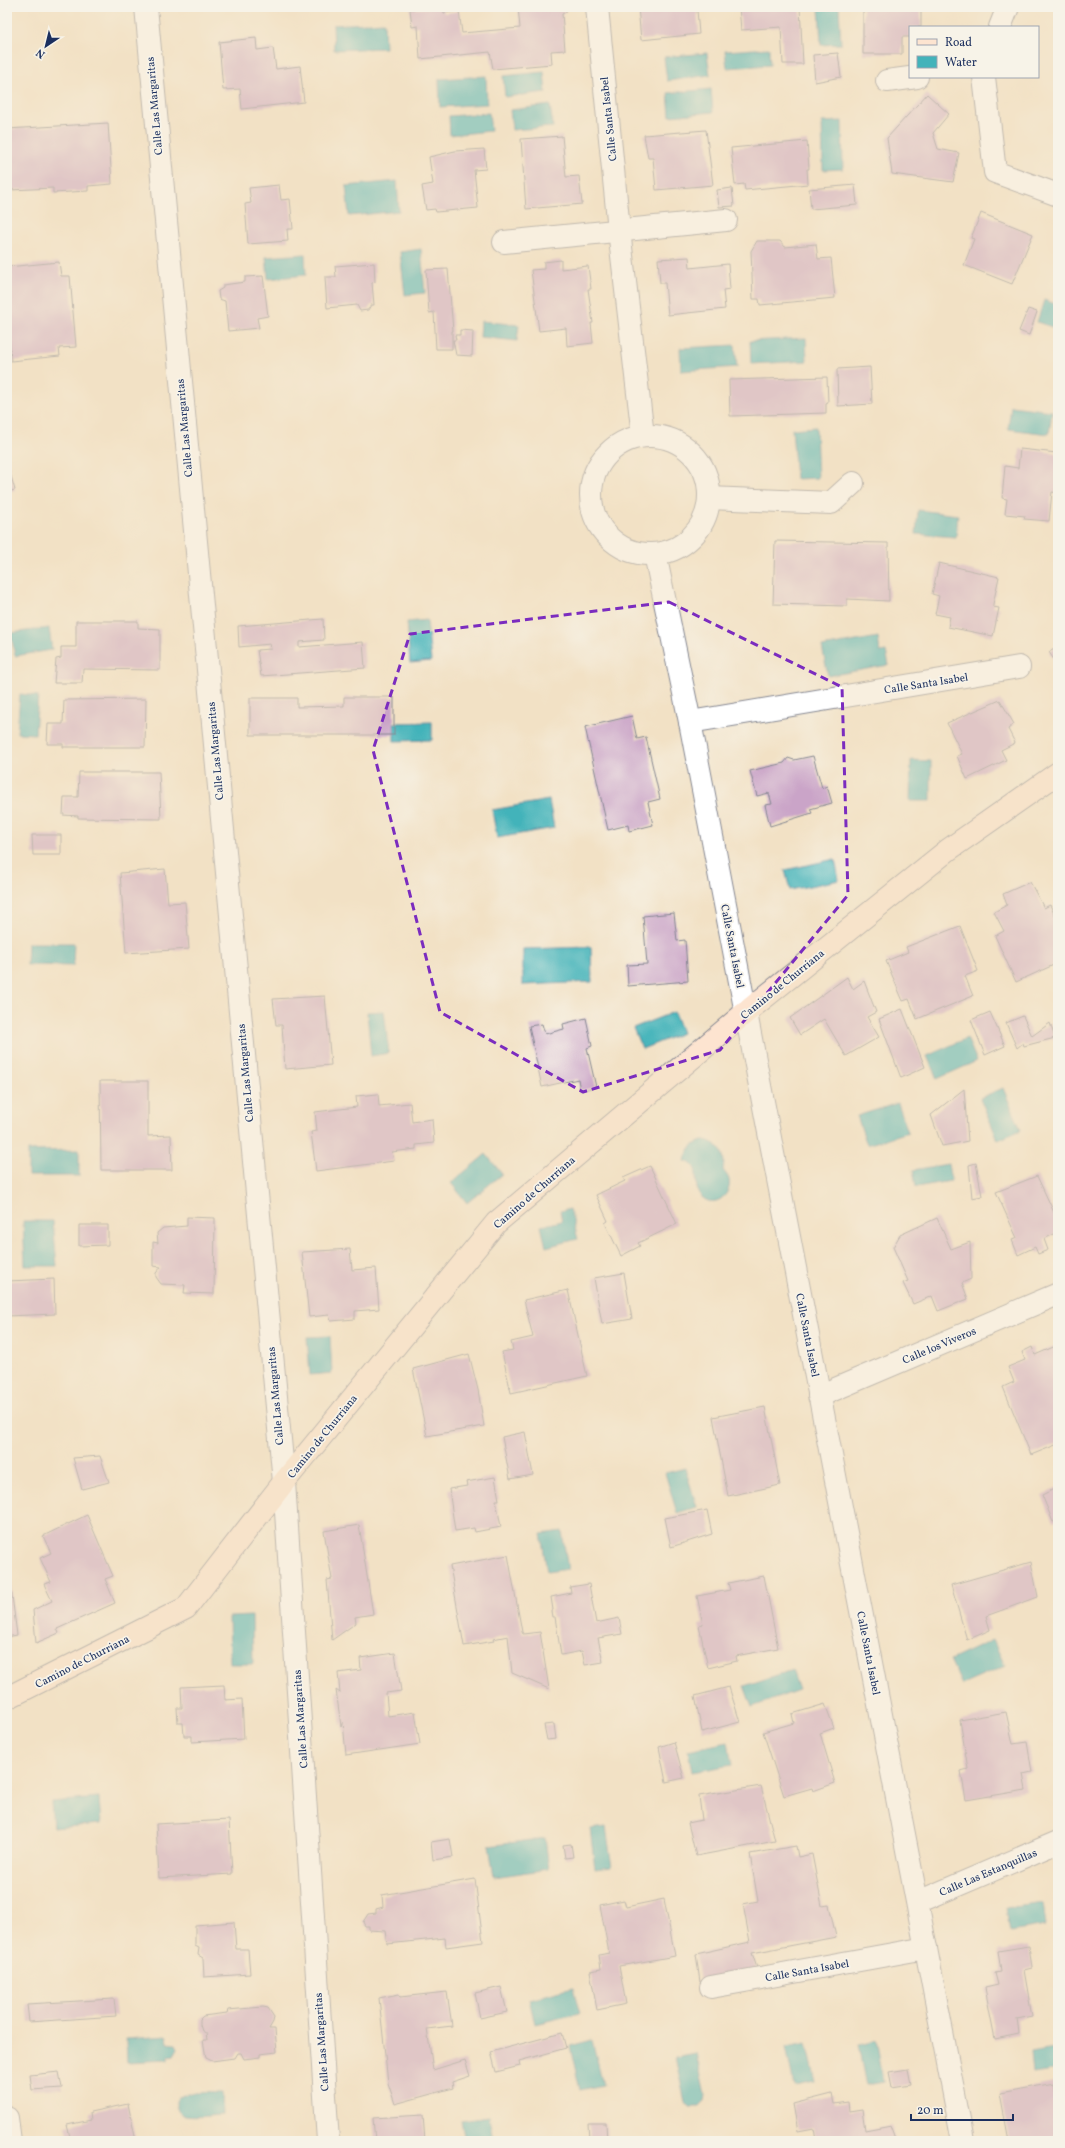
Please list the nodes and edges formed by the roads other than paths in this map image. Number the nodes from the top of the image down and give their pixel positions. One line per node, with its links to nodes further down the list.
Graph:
1 (146, 7): 22 (street, Calle Las Margaritas)
2 (597, 7): 10 (street, Calle Santa Isabel)
3 (1008, 7): 4 (street)
4 (1000, 26)
5 (910, 78): 7 (street)
6 (984, 78): 8 (street)
7 (887, 81)
8 (1058, 195)
9 (726, 220): 10 (street)
10 (619, 230): 11 (street); 12 (street, Calle Santa Isabel)
11 (504, 242)
12 (643, 436): 14 (street); 15 (street)
13 (853, 482): 14 (street)
14 (710, 498): 15 (street)
15 (655, 554): 17 (street, Calle Santa Isabel)
16 (1019, 667): 17 (street, Calle Santa Isabel)
17 (690, 722): 19 (street, Calle Santa Isabel)
18 (1058, 773): 19 (street, Camino de Churriana)
19 (746, 1013): 21 (street, Calle Santa Isabel); 22 (street, Camino de Churriana)
20 (1058, 1294): 21 (street, Calle los Viveros)
21 (819, 1396): 25 (street, Calle Santa Isabel)
22 (284, 1482): 23 (street, Camino de Churriana); 30 (street, Calle Las Margaritas)
23 (7, 1698)
24 (1058, 1842): 25 (street, Calle Las Estanquillas)
25 (918, 1902): 26 (street, Calle Santa Isabel)
26 (926, 1948): 27 (street, Calle Santa Isabel); 31 (street, Calle Santa Isabel)
27 (712, 1988)
28 (7, 2118): 29 (street)
29 (10, 2141)
30 (328, 2141)
31 (964, 2141)

